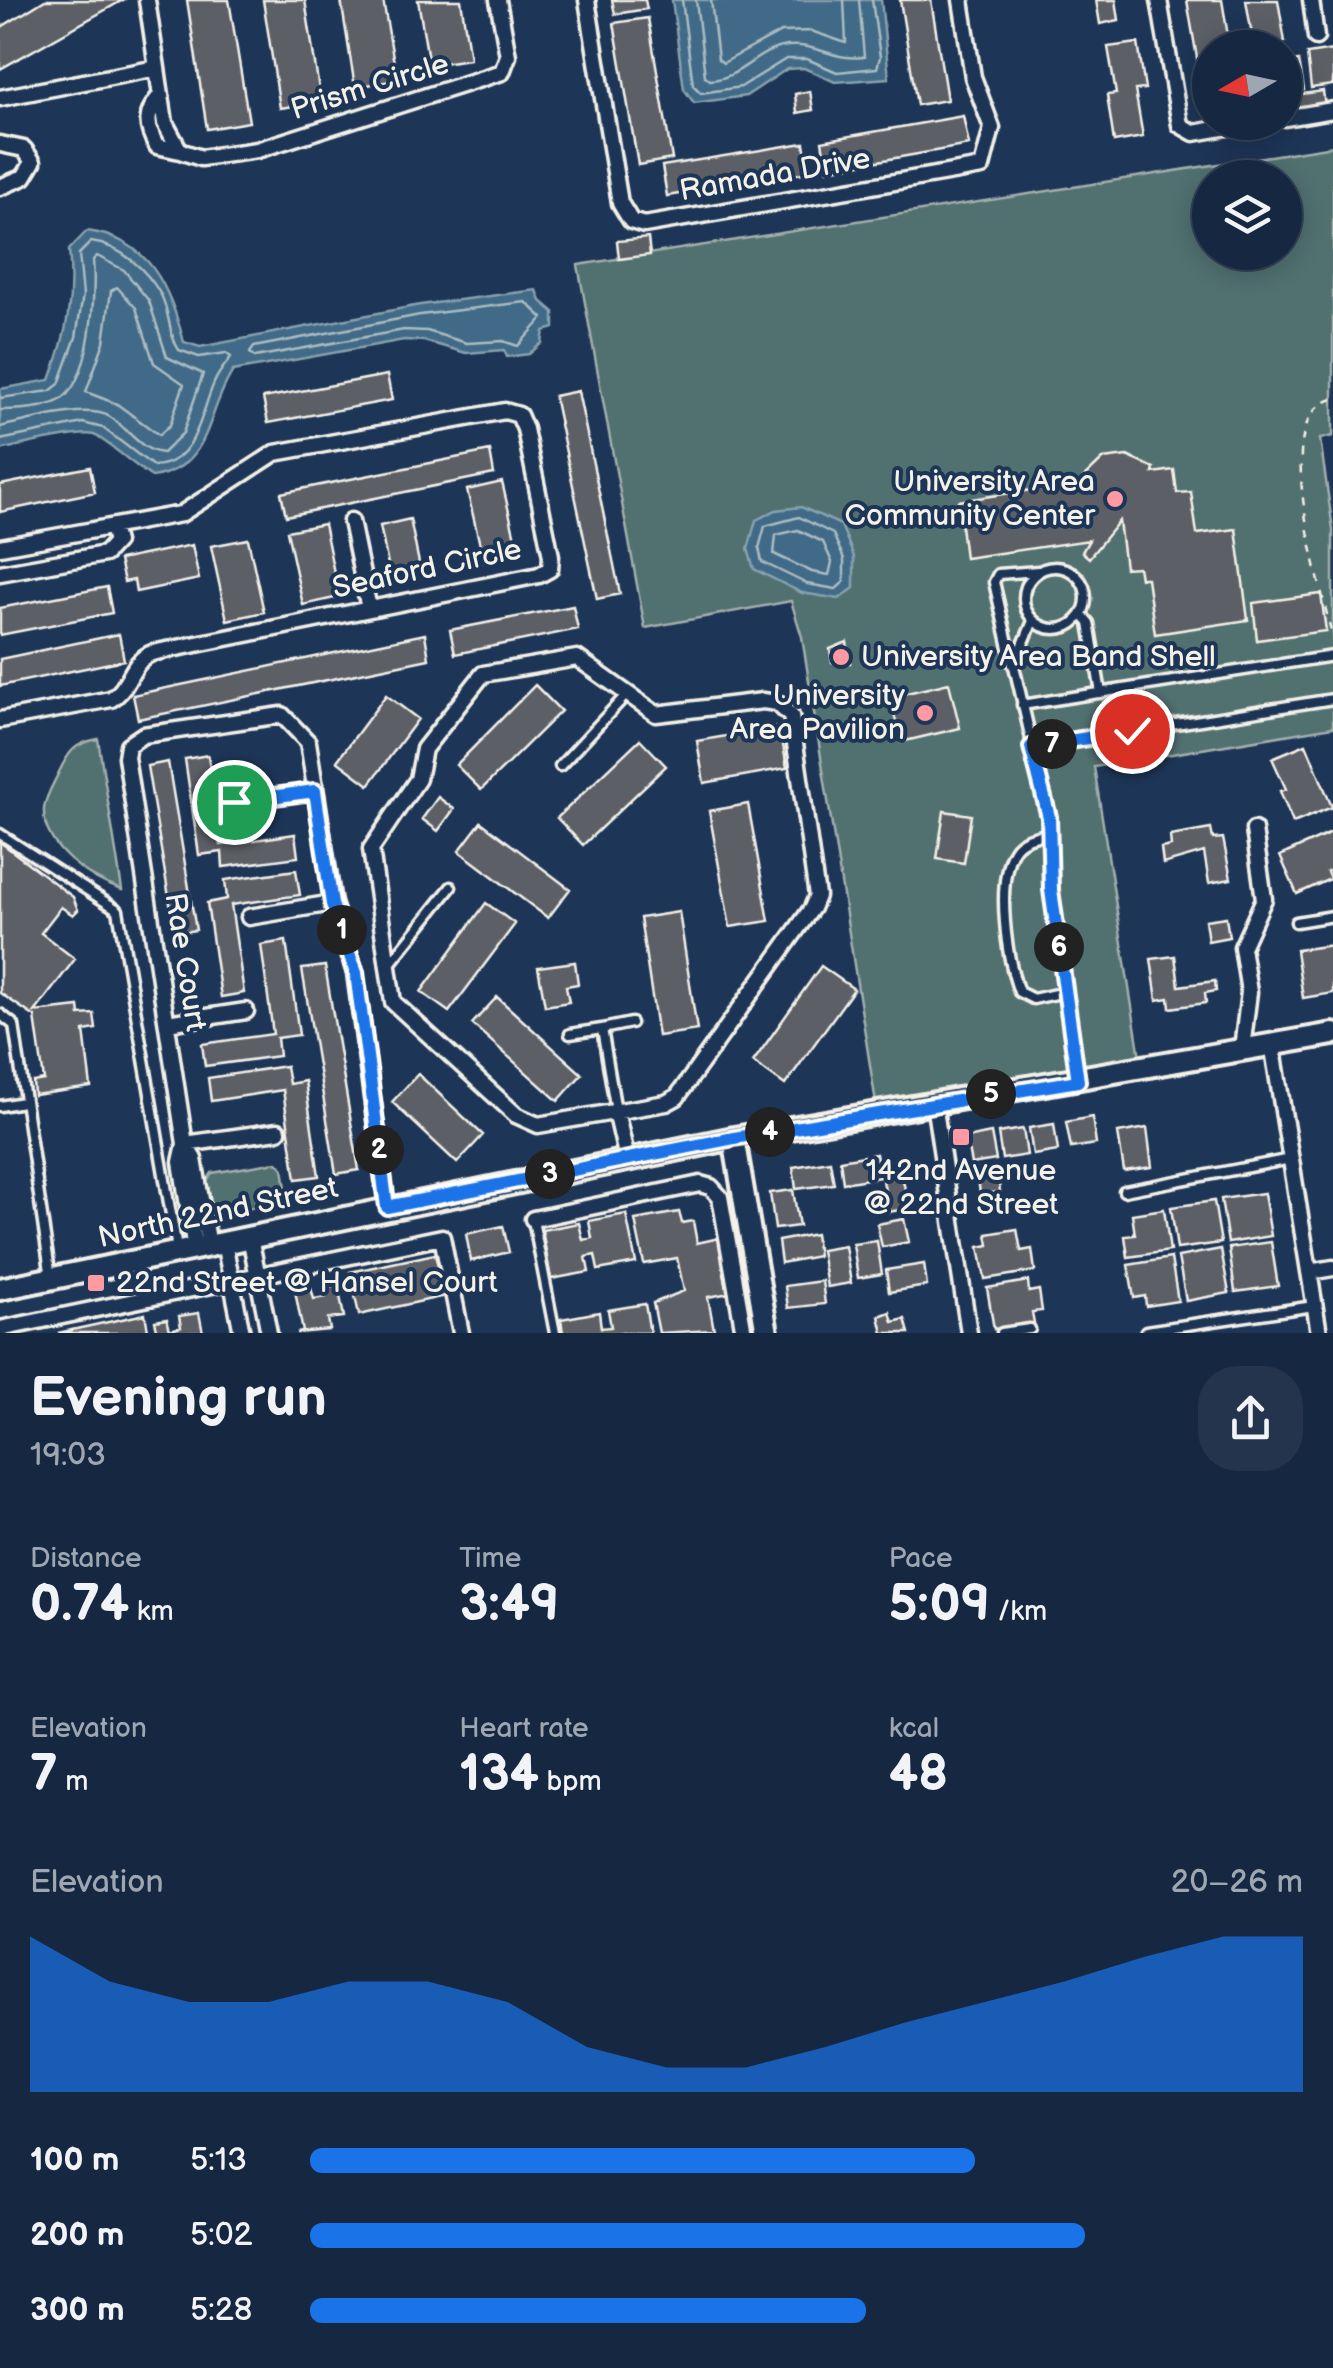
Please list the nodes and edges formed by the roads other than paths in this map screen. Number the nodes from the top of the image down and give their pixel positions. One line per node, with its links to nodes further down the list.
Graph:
1 (147, 0): 8 (street, Prism Circle)
2 (498, 0): 8 (street, Prism Circle)
3 (586, 0): 4 (street, Ramada Drive)
4 (961, 0)
5 (1159, 0): 12 (street)
6 (1311, 0): 7 (street)
7 (1316, 37)
8 (157, 68): 9 (street)
9 (0, 98)
10 (1333, 110): 11 (street)
11 (1302, 115)
12 (1192, 131)
13 (0, 144): 14 (street)
14 (0, 188)
15 (351, 521): 20 (street)
16 (112, 527): 17 (street, Seaford Circle); 19 (street); 20 (street, Seaford Circle)
17 (0, 547)
18 (1038, 571): 21 (lane); 22 (lane); 24 (lane)
19 (0, 573)
20 (369, 609): 29 (street, Seaford Circle)
21 (1082, 615): 22 (lane); 26 (lane)
22 (1034, 621): 24 (lane)
23 (1333, 656): 26 (lane)
24 (1014, 666): 28 (lane)
25 (628, 692): 31 (lane); 42 (street); 57 (street)
26 (1101, 693): 28 (lane)
27 (1333, 699): 30 (lane)
28 (1022, 705): 30 (lane)
29 (0, 720)
30 (1031, 747): 35 (lane)
31 (560, 766)
32 (315, 791): 33 (street); 38 (street); 47 (street, Rae Court)
33 (234, 802)
34 (1254, 830): 52 (street)
35 (1050, 833): 43 (lane); 43 (lane)
36 (0, 834): 67 (lane)
37 (451, 887): 42 (lane)
38 (332, 904): 40 (street); 64 (street)
39 (1333, 916): 41 (lane)
40 (249, 917)
41 (1296, 922)
42 (386, 968): 57 (street)
43 (1065, 992): 53 (lane)
44 (246, 1012): 47 (street)
45 (0, 1014): 54 (lane)
46 (631, 1023): 48 (lane)
47 (167, 1024): 60 (street, Rae Court)
48 (602, 1028): 49 (lane); 57 (lane)
49 (570, 1034)
50 (1333, 1034): 51 (street, North 22nd Street)
51 (1272, 1044): 52 (street, North 22nd Street); 62 (street)
52 (1242, 1049): 53 (street, North 22nd Street)
53 (1078, 1081): 55 (street, North 22nd Street)
54 (23, 1102): 56 (lane); 71 (lane)
55 (934, 1103): 59 (street, North 22nd Street); 84 (street)
56 (0, 1106)
57 (616, 1111): 61 (street)
58 (278, 1131): 60 (street)
59 (734, 1138): 61 (street, North 22nd Street); 83 (street)
60 (185, 1144): 67 (street, Rae Court)
61 (626, 1159): 64 (street, North 22nd Street)
62 (1291, 1159): 63 (lane); 69 (street)
63 (1124, 1191)
64 (387, 1207): 66 (street, North 22nd Street)
65 (533, 1218): 81 (lane); 82 (street)
66 (250, 1237): 67 (street, North 22nd Street); 70 (street)
67 (201, 1248): 71 (street, North 22nd Street); 72 (street, Rae Court)
68 (1333, 1268): 69 (street)
69 (1309, 1272): 74 (street)
70 (258, 1274): 72 (street); 79 (street); 80 (street)
71 (51, 1278): 73 (street, North 22nd Street)
72 (231, 1279): 75 (street); 78 (street, Rae Court)
73 (0, 1288)
74 (1314, 1306): 77 (lane); 86 (street)
75 (0, 1329)
76 (1030, 1329): 85 (lane)
77 (1146, 1331)
78 (242, 1333)
79 (269, 1333)
80 (460, 1333)
81 (556, 1333)
82 (744, 1333)
83 (767, 1333)
84 (969, 1333)
85 (1002, 1333)
86 (1319, 1333)

